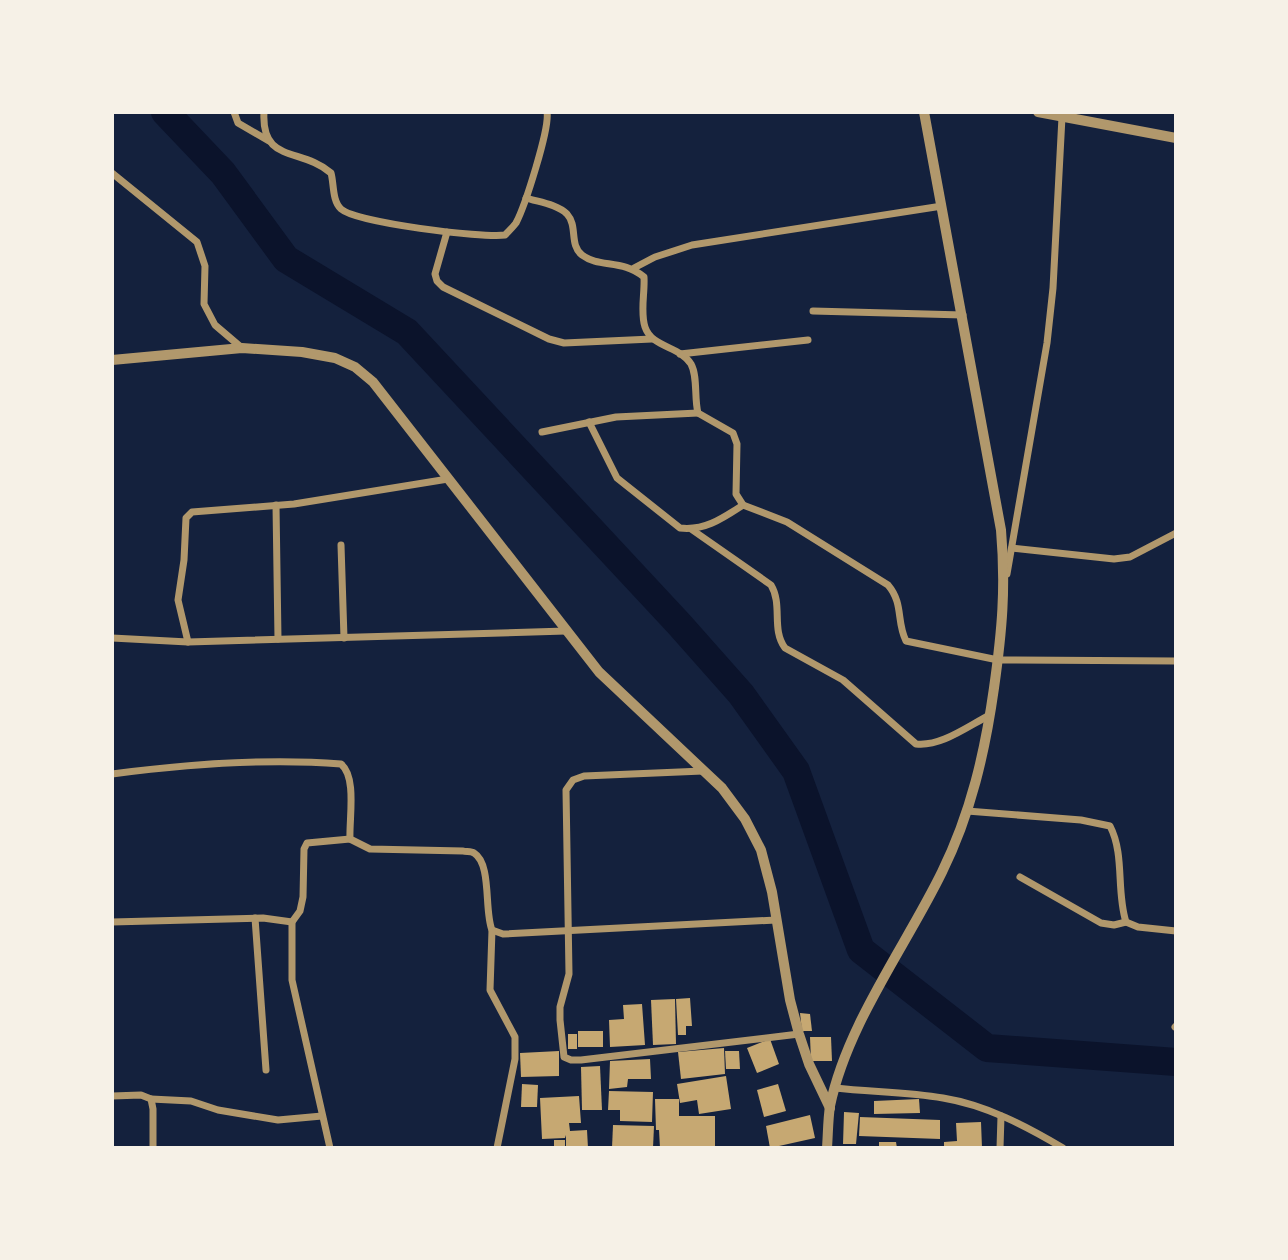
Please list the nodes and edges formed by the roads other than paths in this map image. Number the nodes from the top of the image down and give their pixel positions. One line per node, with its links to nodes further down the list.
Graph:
1 (234, 112): 9 (street)
2 (264, 112): 9 (street)
3 (547, 112): 11 (street)
4 (924, 112): 12 (street)
5 (1038, 112): 7 (street)
6 (1077, 116): 7 (street); 8 (street)
7 (1062, 117): 31 (street)
8 (1176, 138)
9 (269, 141): 13 (street)
10 (113, 176): 19 (street)
11 (526, 198): 13 (street); 14 (street)
12 (943, 206): 14 (street); 16 (street)
13 (447, 232): 17 (street)
14 (634, 268): 17 (street)
15 (813, 311): 16 (street)
16 (962, 315): 32 (street)
17 (652, 339): 20 (street)
18 (808, 340): 20 (street)
19 (242, 348): 21 (street); 25 (street)
20 (680, 354): 22 (street)
21 (112, 360)
22 (698, 413): 23 (street); 27 (street)
23 (589, 422): 24 (street); 28 (street)
24 (542, 432)
25 (448, 480): 26 (street); 33 (street)
26 (276, 505): 36 (street); 37 (street)
27 (743, 505): 28 (street); 38 (street)
28 (691, 529): 40 (street)
29 (1176, 533): 31 (street)
30 (341, 545): 35 (street)
31 (1012, 548): 32 (street)
32 (1004, 591): 38 (street)
33 (566, 631): 35 (street); 41 (street)
34 (112, 638): 37 (street)
35 (344, 638): 36 (street)
36 (278, 639): 37 (street)
37 (188, 642)
38 (998, 660): 39 (street); 40 (street)
39 (1176, 661)
40 (990, 715): 43 (street)
41 (704, 771): 47 (street); 52 (street)
42 (112, 774): 44 (street)
43 (967, 811): 50 (street); 56 (street)
44 (350, 839): 49 (street); 51 (street)
45 (1020, 877): 50 (street)
46 (256, 918): 48 (street); 49 (street); 55 (street)
47 (776, 920): 52 (street); 54 (street)
48 (112, 922)
49 (292, 922): 60 (street)
50 (1126, 922): 53 (street)
51 (492, 930): 52 (street); 64 (street)
52 (567, 930): 54 (street)
53 (1176, 931)
54 (799, 1034): 59 (street)
55 (266, 1070)
56 (835, 1088): 59 (street); 61 (street)
57 (112, 1096): 58 (street)
58 (151, 1099): 60 (street); 62 (street)
59 (830, 1108): 65 (street)
60 (322, 1116): 63 (street)
61 (1001, 1116): 66 (street); 67 (street)
62 (153, 1148)
63 (330, 1148)
64 (497, 1148)
65 (827, 1148)
66 (1000, 1148)
67 (1063, 1148)

